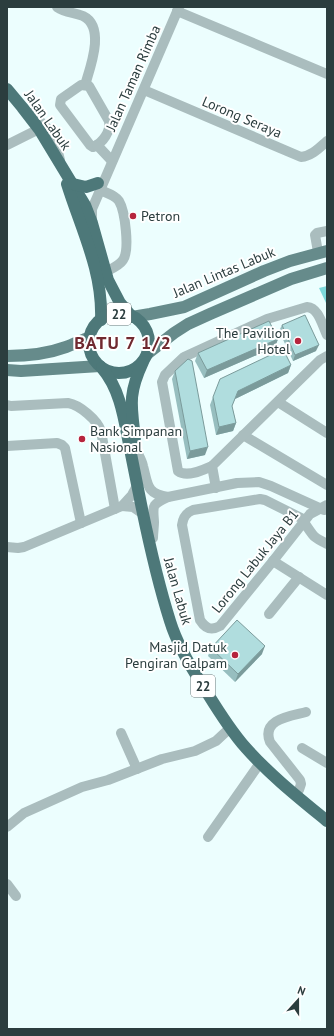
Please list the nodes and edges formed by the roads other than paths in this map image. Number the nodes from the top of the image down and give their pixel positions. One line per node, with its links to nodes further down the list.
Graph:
1 (57, 7): 4 (street)
2 (178, 9): 3 (street); 6 (street, Jalan Taman Rimba)
3 (327, 74)
4 (85, 85): 11 (street); 11 (street)
5 (7, 90): 7 (highway, Jalan Labuk)
6 (144, 90): 9 (street, Lorong Seraya); 12 (street, Jalan Taman Rimba)
7 (22, 106): 8 (highway, Jalan Labuk); 13 (street)
8 (39, 129): 10 (street); 13 (highway, Jalan Labuk)
9 (327, 141)
10 (7, 145)
11 (97, 145): 12 (street)
12 (112, 161): 15 (street, Jalan Taman Rimba)
13 (62, 169): 14 (highway); 19 (highway, 22)
14 (73, 184): 15 (highway); 16 (highway)
15 (99, 187): 16 (street, Jalan Taman Rimba); 17 (street, Jalan Taman Rimba); 22 (street)
16 (85, 205): 17 (highway); 19 (highway)
17 (92, 223): 22 (highway)
18 (327, 231): 20 (street)
19 (90, 249): 22 (highway, 22)
20 (322, 252): 23 (main road, Jalan Lintas Labuk)
21 (327, 268): 29 (main road)
22 (101, 273): 23 (highway); 24 (highway, 22)
23 (132, 317): 24 (highway, 22); 29 (highway, 22)
24 (101, 320): 26 (highway, 22)
25 (327, 335): 38 (street)
26 (90, 337): 27 (main road); 30 (highway, 22)
27 (7, 356)
28 (327, 356): 32 (street)
29 (145, 358): 30 (highway); 37 (highway, Jalan Labuk / 22)
30 (101, 367): 31 (main road); 39 (highway, Jalan Labuk / 22)
31 (7, 370)
32 (278, 402): 34 (street); 35 (street)
33 (7, 405): 43 (street)
34 (327, 433)
35 (243, 435): 38 (street); 40 (street)
36 (7, 446): 47 (street)
37 (137, 452): 42 (street); 48 (highway, Jalan Labuk / 22)
38 (212, 466): 41 (street)
39 (138, 484): 43 (street); 45 (highway, Jalan Labuk / 22)
40 (327, 485)
41 (216, 488): 42 (street); 44 (street)
42 (168, 497): 48 (street)
43 (119, 507): 45 (street); 47 (street)
44 (325, 508): 46 (street, Lorong Labuk Jaya B1)
45 (143, 514): 56 (highway, Jalan Labuk / 22)
46 (304, 522): 49 (street); 51 (street, Lorong Labuk Jaya B1); 51 (street, Lorong Labuk Jaya B1)
47 (81, 523): 50 (street)
48 (153, 538): 62 (highway, Jalan Labuk / 22)
49 (327, 544)
50 (7, 547)
51 (273, 561): 52 (street)
52 (299, 577): 53 (street); 54 (street)
53 (327, 595)
54 (269, 614)
55 (306, 712): 62 (street)
56 (230, 728): 59 (highway, Jalan Labuk / 22); 61 (street)
57 (121, 733): 61 (street)
58 (302, 748): 60 (street)
59 (260, 763): 64 (highway, Jalan Labuk / 22); 66 (street)
60 (327, 764)
61 (137, 769): 65 (street)
62 (298, 790): 63 (highway, Jalan Labuk / 22)
63 (327, 813)
64 (327, 821)
65 (7, 826)
66 (208, 836)
67 (7, 884): 68 (street)
68 (16, 896)

